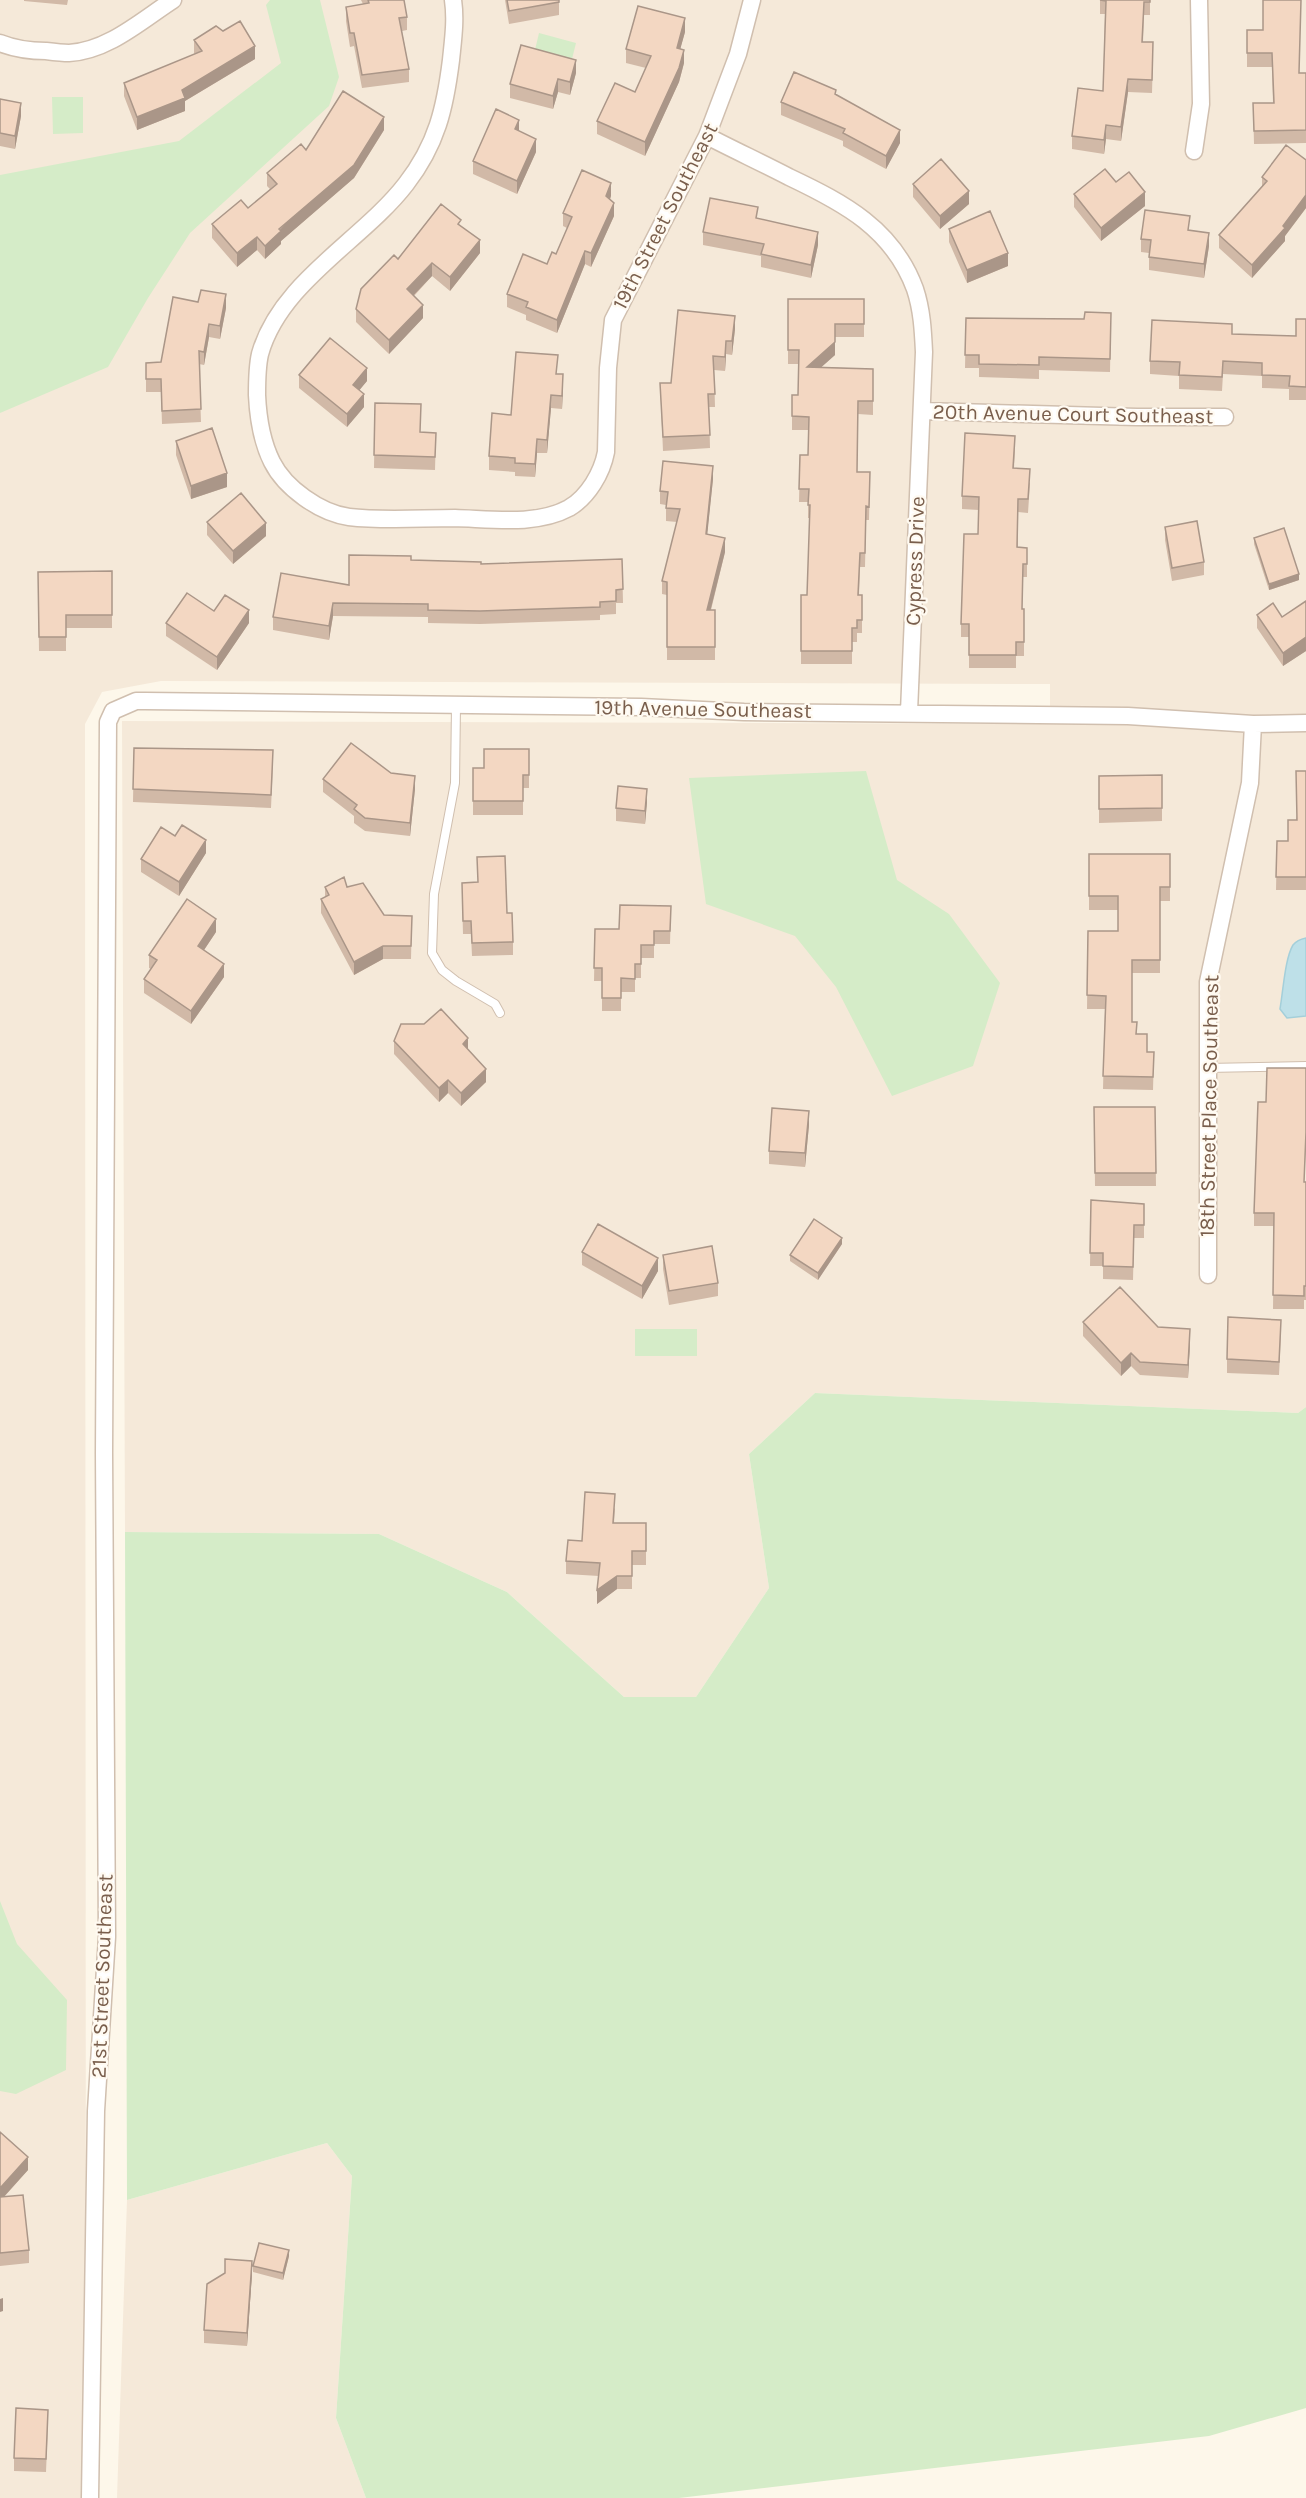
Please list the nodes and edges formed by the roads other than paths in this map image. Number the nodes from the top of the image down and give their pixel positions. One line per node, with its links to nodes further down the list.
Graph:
1 (173, 0): 5 (street)
2 (453, 0): 6 (street, 19th Street Southeast)
3 (752, 0): 6 (street, 19th Street Southeast)
4 (1199, 0): 7 (street)
5 (0, 43)
6 (707, 136): 8 (street, Cypress Drive)
7 (1194, 152)
8 (922, 411): 9 (street, 20th Avenue Court Southeast); 11 (street, Cypress Drive)
9 (1225, 417)
10 (456, 705): 11 (street, 19th Avenue Southeast); 12 (street, 19th Avenue Southeast); 15 (lane)
11 (909, 712): 14 (street, 19th Avenue Southeast)
12 (108, 722): 19 (street, 21st Street Southeast)
13 (1306, 723): 14 (street, 19th Avenue Southeast)
14 (1253, 724): 17 (street, 18th Street Place Southeast)
15 (500, 1013)
16 (1306, 1066): 17 (lane)
17 (1207, 1068): 18 (street, 18th Street Place Southeast)
18 (1208, 1275)
19 (90, 2498)

